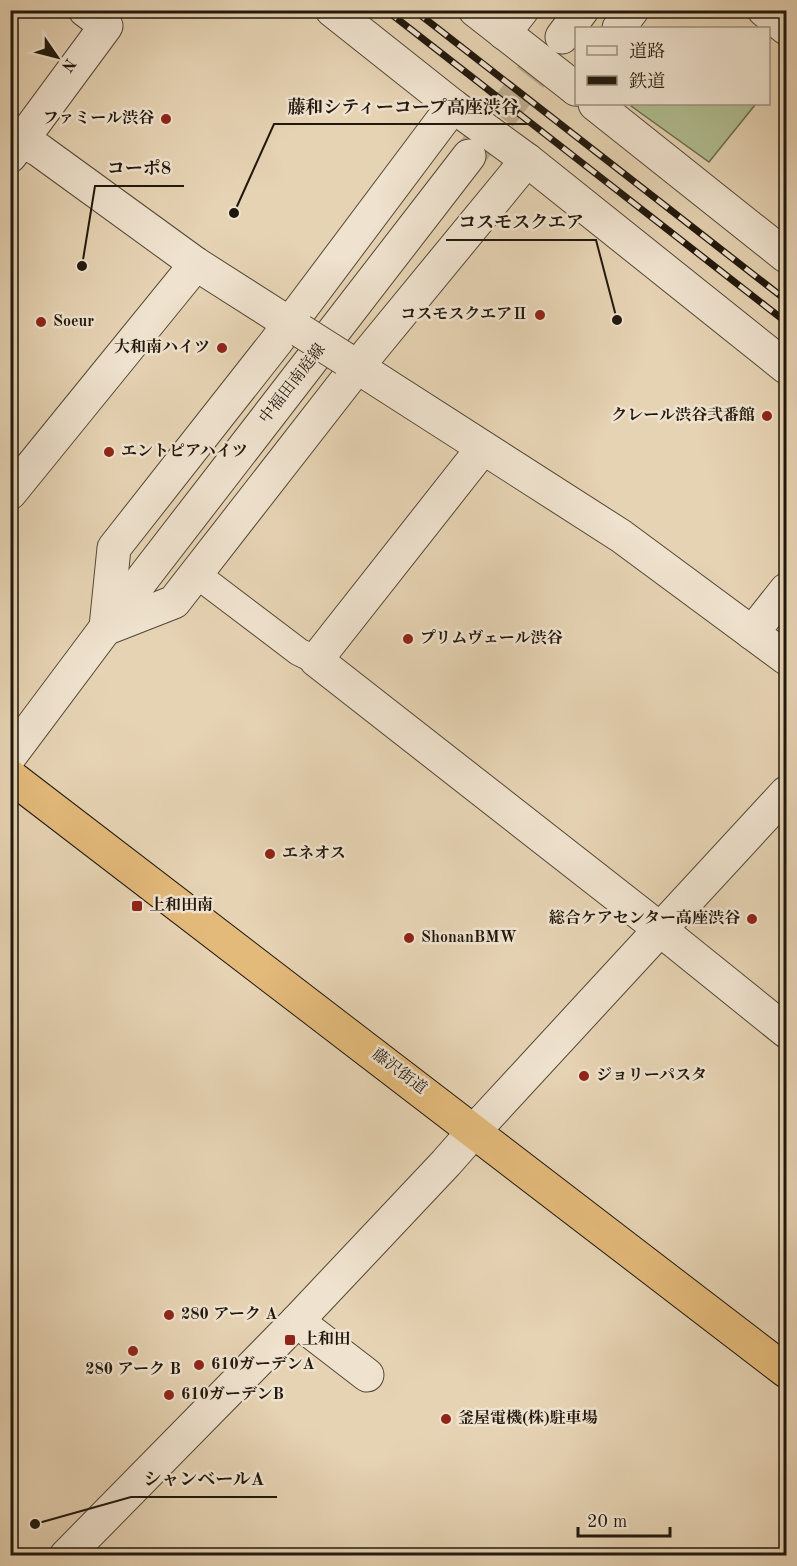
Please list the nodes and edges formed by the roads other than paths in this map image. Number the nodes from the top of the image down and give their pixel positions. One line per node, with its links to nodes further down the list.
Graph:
1 (85, 10): 14 (street)
2 (332, 10): 13 (street)
3 (475, 10): 7 (street)
4 (582, 10): 10 (street)
5 (632, 10): 8 (street)
6 (764, 10): 9 (street)
7 (513, 22): 11 (street)
8 (620, 27)
9 (786, 28)
10 (562, 37)
11 (575, 88)
12 (596, 105): 17 (street)
13 (453, 106): 16 (street); 19 (street)
14 (14, 144): 18 (street)
15 (469, 156): 26 (street, 中福田南庭線)
16 (526, 160): 20 (street); 21 (street)
17 (780, 242)
18 (196, 264): 19 (street); 23 (street)
19 (295, 327): 20 (street, bridge); 26 (street)
20 (351, 363): 22 (street); 26 (street)
21 (786, 367)
22 (483, 448): 27 (street); 29 (street)
23 (10, 494)
24 (208, 583): 29 (street)
25 (786, 590): 27 (street)
26 (105, 629): 30 (street, 中福田南庭線)
27 (752, 633): 28 (street)
28 (786, 658)
29 (316, 660): 33 (street)
30 (10, 756)
31 (10, 776): 35 (highway, 藤沢街道)
32 (786, 793): 33 (street)
33 (660, 930): 34 (street); 35 (street)
34 (786, 1031)
35 (475, 1130): 36 (street); 37 (highway, 藤沢街道)
36 (297, 1321): 38 (street); 39 (street)
37 (786, 1369)
38 (367, 1375)
39 (66, 1556)

